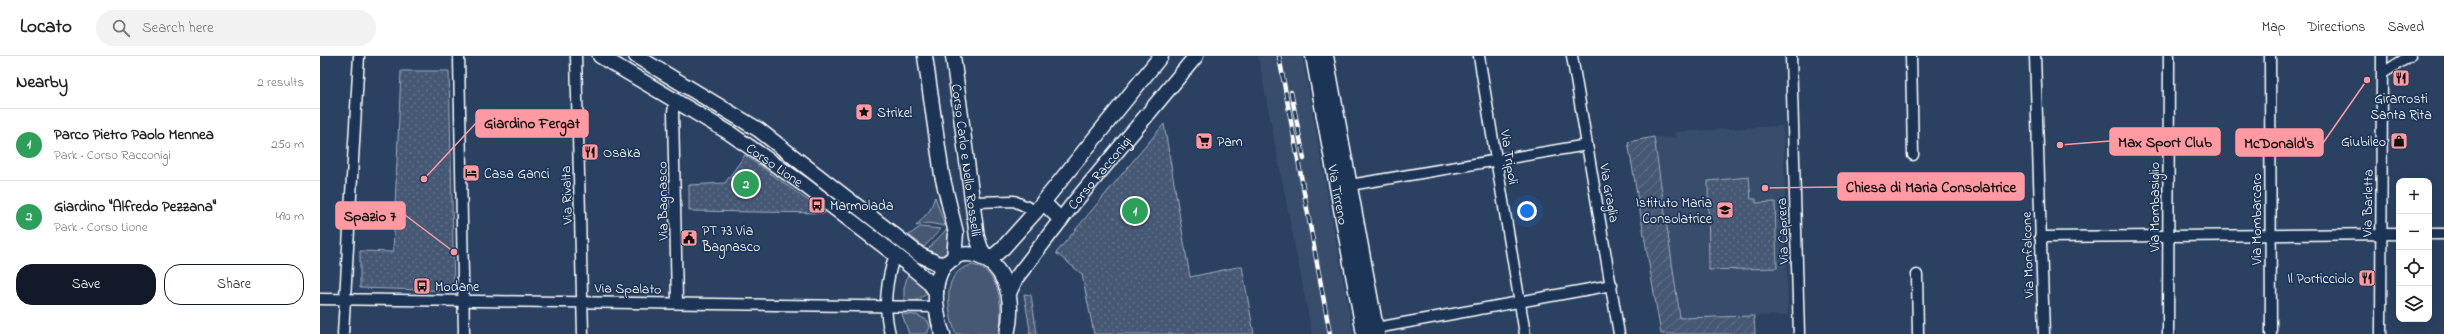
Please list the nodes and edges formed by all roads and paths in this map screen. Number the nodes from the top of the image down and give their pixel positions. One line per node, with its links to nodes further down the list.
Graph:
1 (359, 56): 45 (street)
2 (459, 56): 46 (street)
3 (576, 56): 47 (street, Via Rivalta)
4 (600, 56): 22 (street, Corso Lione)
5 (636, 56): 39 (street, Corso Lione)
6 (925, 56): 39 (street, Corso Carlo e Nello Rosselli)
7 (953, 56): 27 (street, Corso Carlo e Nello Rosselli)
8 (1161, 56): 28 (street, Corso Racconigi)
9 (1196, 56): 29 (street, Corso Racconigi)
10 (1314, 56): 53 (street, Via Tirreno)
11 (1326, 56): 26 (street, Via Tirreno)
12 (1479, 56): 25 (street, Via Tripoli)
13 (1572, 56): 23 (street, Via Graglia)
14 (1791, 56): 61 (street, Via Caprera)
15 (1912, 56): 24 (street)
16 (2035, 56): 36 (street, Via Monfalcone)
17 (2168, 56): 34 (street, Via Mombasiglio)
18 (2270, 56): 35 (street, Via Mombarcaro)
19 (2382, 56): 21 (street, Via Barletta)
20 (2410, 56): 21 (street)
21 (2383, 72): 30 (street, Via Barletta)
22 (675, 100): 37 (street, Corso Lione); 48 (street, Via Bagnasco)
23 (1587, 145): 25 (street, Via Tirreno); 41 (street, Via Graglia)
24 (1913, 155)
25 (1496, 160): 26 (street, Via Tirreno); 49 (street, Via Tripoli)
26 (1350, 186): 53 (street, Via Tirreno)
27 (973, 202): 28 (street); 38 (street, Corso Carlo e Nello Rosselli)
28 (1040, 206): 29 (street); 38 (street, Corso Racconigi)
29 (1061, 220): 43 (street, Corso Racconigi)
30 (2380, 234): 31 (street); 35 (street); 66 (street, Via Barletta)
31 (2396, 234)
32 (2432, 234): 33 (street)
33 (2444, 234)
34 (2168, 235): 35 (street); 36 (street); 64 (street, Via Mombasiglio)
35 (2270, 235): 65 (street, Via Mombarcaro)
36 (2040, 237): 63 (street, Via Monfalcone)
37 (895, 254): 42 (street, Corso Lione); 50 (street)
38 (989, 260): 39 (street); 43 (street, Corso Carlo e Nello Rosselli)
39 (951, 261): 42 (street)
40 (1917, 275): 62 (street)
41 (1612, 285): 49 (street); 60 (street, Via Graglia)
42 (936, 292): 51 (street)
43 (1008, 293): 58 (street, Corso Carlo e Nello Rosselli)
44 (320, 299): 45 (street, Via Spalato)
45 (345, 299): 46 (street, Via Spalato); 54 (street)
46 (463, 301): 47 (street, Via Spalato); 55 (street)
47 (583, 301): 48 (street, Via Spalato); 56 (street, Via Rivalta)
48 (677, 302): 50 (street, Via Spalato)
49 (1520, 303): 53 (street); 59 (street, Via Tripoli)
50 (885, 307): 51 (street, Via Spalato); 57 (street)
51 (937, 307): 52 (street)
52 (939, 330)
53 (1372, 332)
54 (343, 334)
55 (464, 334)
56 (583, 334)
57 (890, 334)
58 (1007, 334)
59 (1525, 334)
60 (1619, 334)
61 (1799, 334)
62 (1918, 334)
63 (2044, 334)
64 (2168, 334)
65 (2271, 334)
66 (2381, 334)

